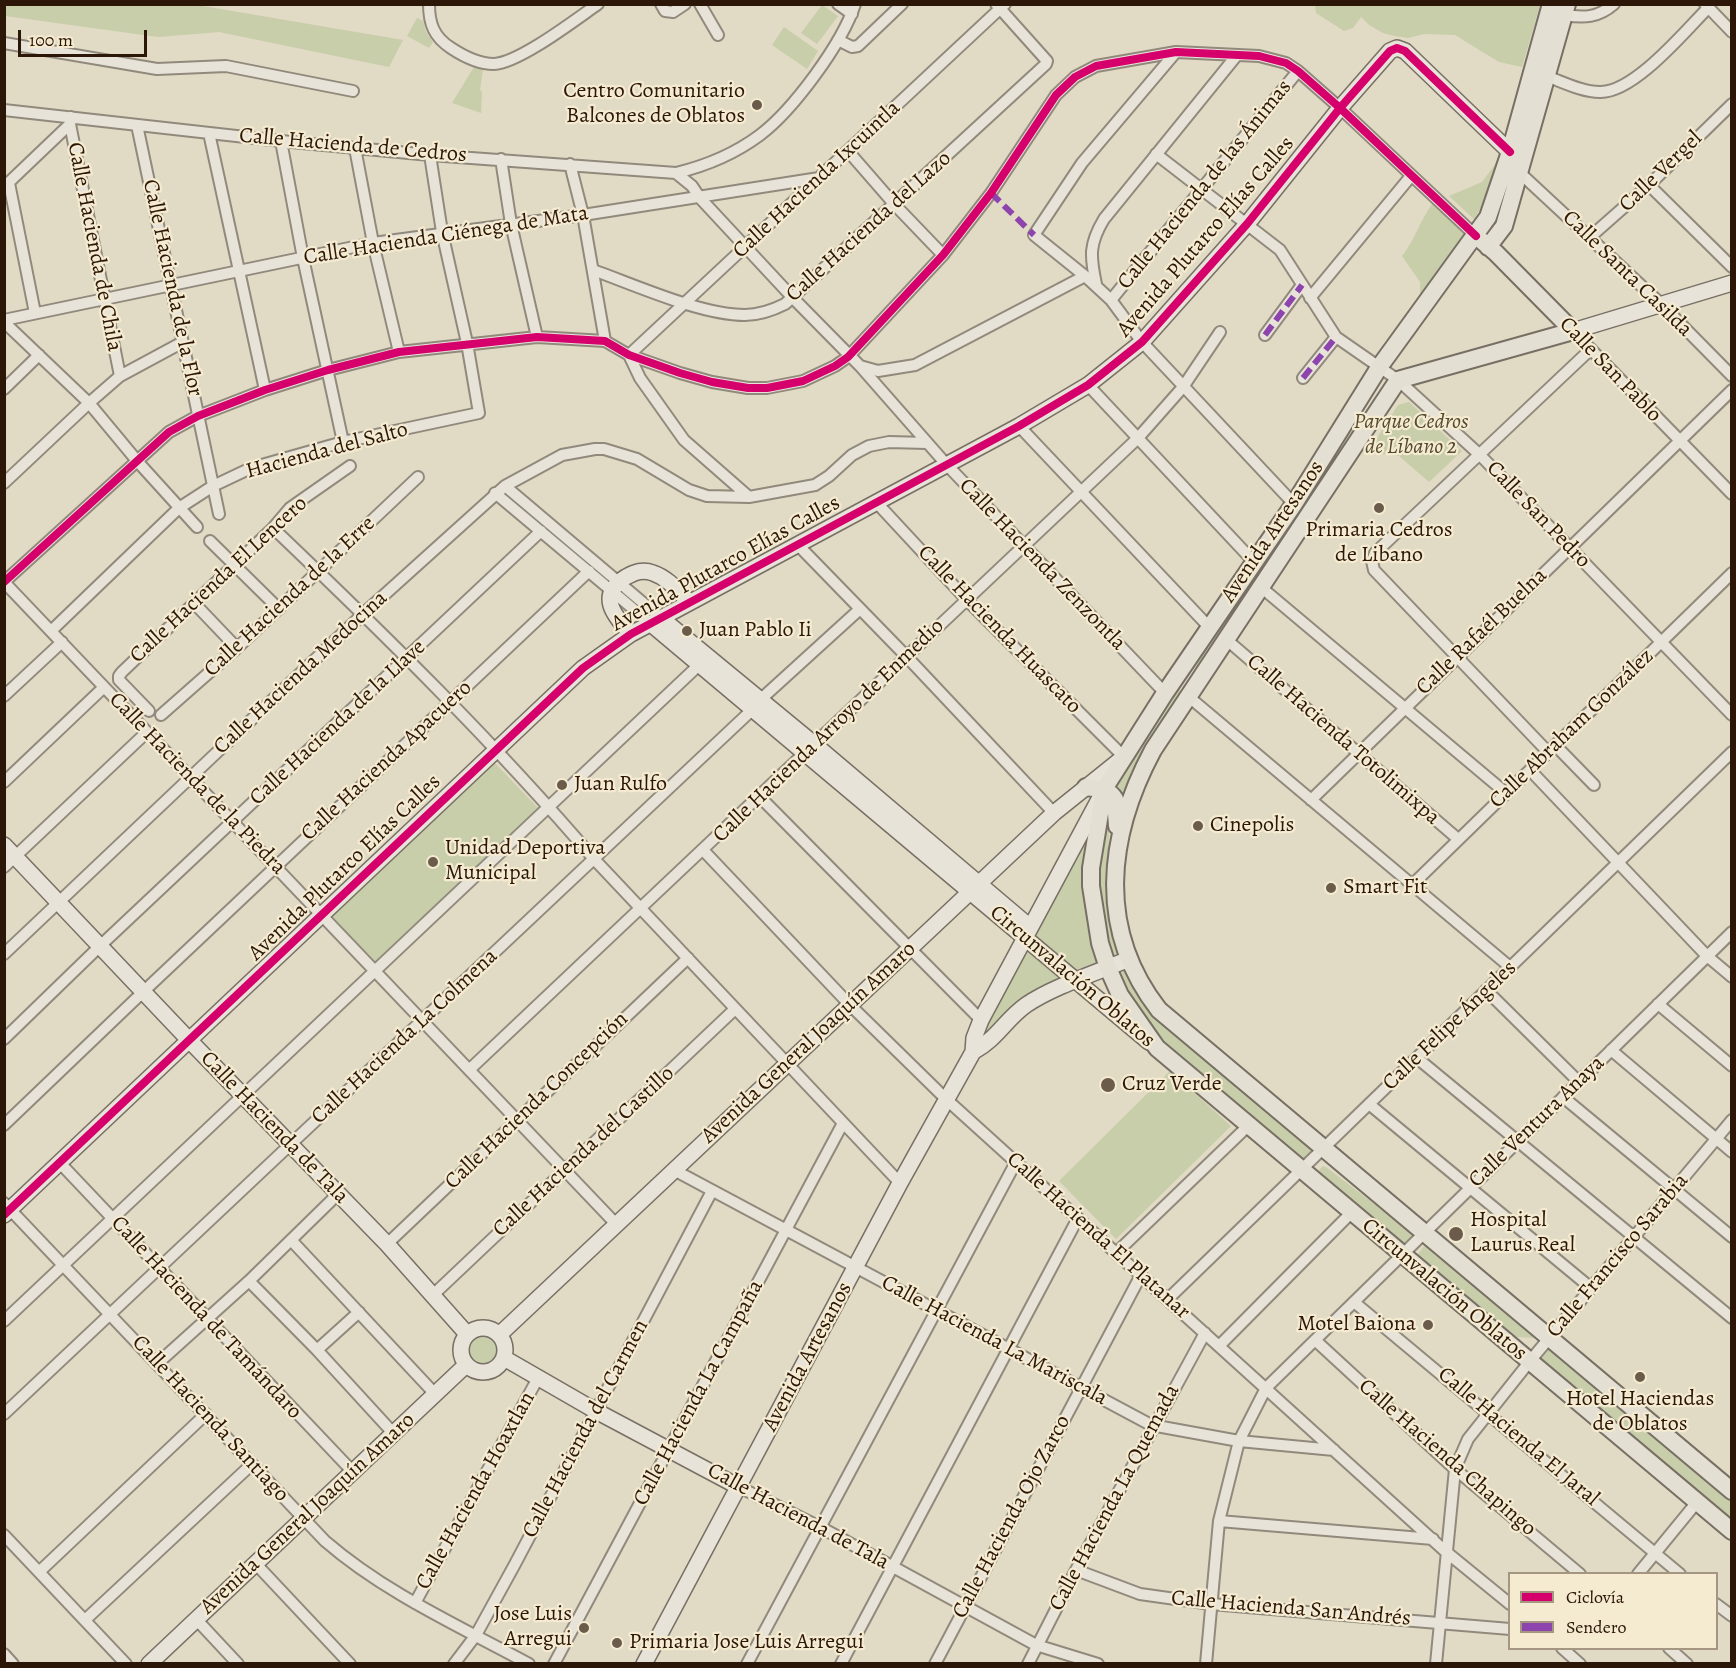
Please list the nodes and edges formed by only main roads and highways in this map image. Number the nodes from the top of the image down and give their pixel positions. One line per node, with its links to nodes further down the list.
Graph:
1 (1560, 8): 2 (main road, Avenida Artesanos); 2 (main road)
2 (1482, 241): 3 (main road, Calle San Pablo); 4 (main road, Avenida Artesanos)
3 (1398, 380): 5 (main road, Avenida Artesanos)
4 (1294, 504): 5 (main road); 6 (main road, Avenida Artesanos)
5 (1265, 583): 7 (main road, Avenida Artesanos)
6 (1183, 667): 7 (main road); 9 (main road, Avenida Artesanos)
7 (1189, 697): 10 (main road, Avenida Artesanos)
8 (1086, 787): 9 (main road)
9 (1104, 789): 10 (main road); 13 (main road, Circunvalación Oblatos)
10 (1118, 848): 11 (main road, Avenida Artesanos)
11 (1129, 959): 12 (main road, Circunvalación Oblatos)
12 (1729, 1484)
13 (1731, 1531)

